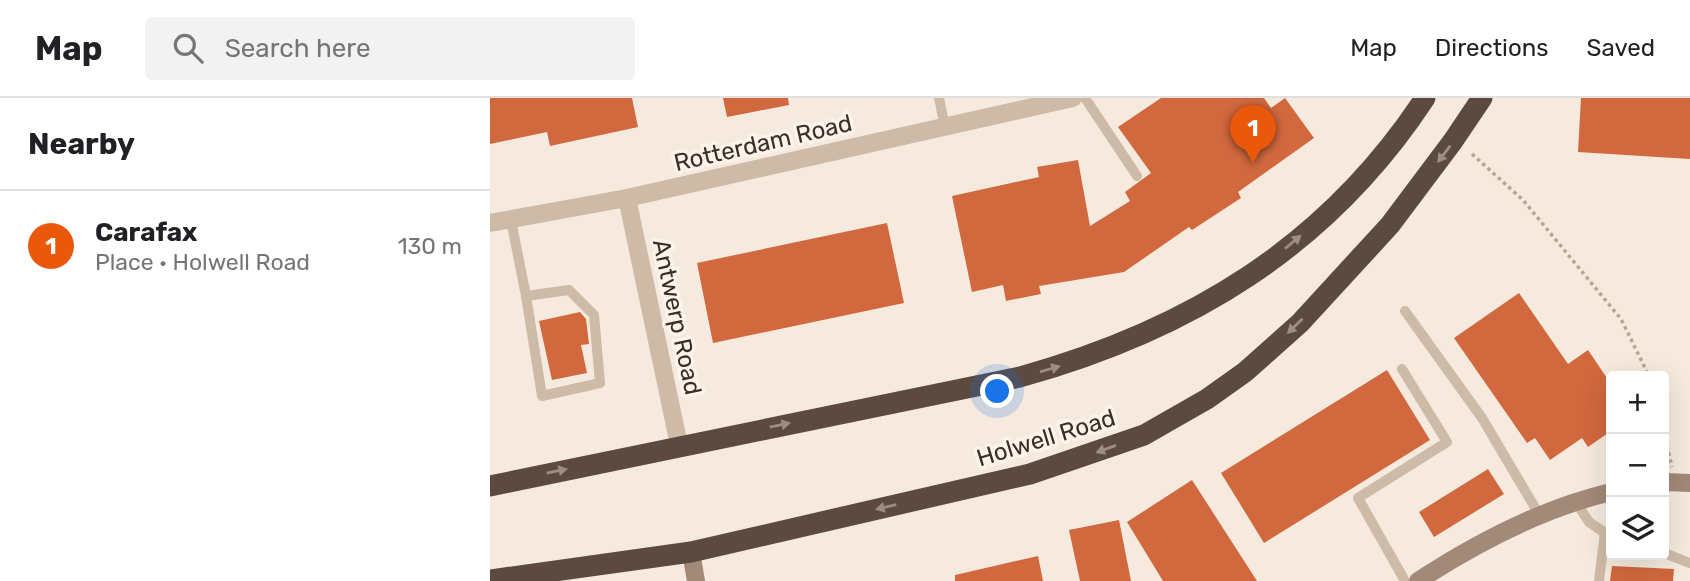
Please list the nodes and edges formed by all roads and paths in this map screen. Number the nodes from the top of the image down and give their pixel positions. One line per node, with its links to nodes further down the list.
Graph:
1 (939, 98): 6 (lane)
2 (1073, 98): 6 (street, Rotterdam Road)
3 (1085, 98): 8 (lane)
4 (1425, 98): 17 (highway, one-way to 4)
5 (1482, 98): 25 (highway, Holwell Road, one-way to 25)
6 (945, 127): 9 (street, Rotterdam Road)
7 (1472, 154): 15 (path)
8 (1137, 176)
9 (627, 198): 10 (street, Rotterdam Road); 17 (street, Antwerp Road)
10 (511, 220): 11 (street, Rotterdam Road); 12 (lane)
11 (490, 223)
12 (526, 296): 12 (lane)
13 (1405, 311): 22 (lane)
14 (1402, 369): 30 (lane)
15 (1646, 371)
16 (1664, 434): 18 (path)
17 (680, 445): 19 (highway, one-way to 17)
18 (1676, 482)
19 (490, 486)
20 (1606, 493): 21 (street)
21 (1576, 502): 22 (street); 23 (lane)
22 (1540, 516): 31 (street)
23 (1606, 534)
24 (1606, 545): 32 (lane)
25 (691, 552): 28 (highway, Holwell Road); 29 (street)
26 (1669, 555): 27 (lane)
27 (1690, 563)
28 (490, 580)
29 (696, 581)
30 (1405, 581)
31 (1418, 581)
32 (1599, 581)

